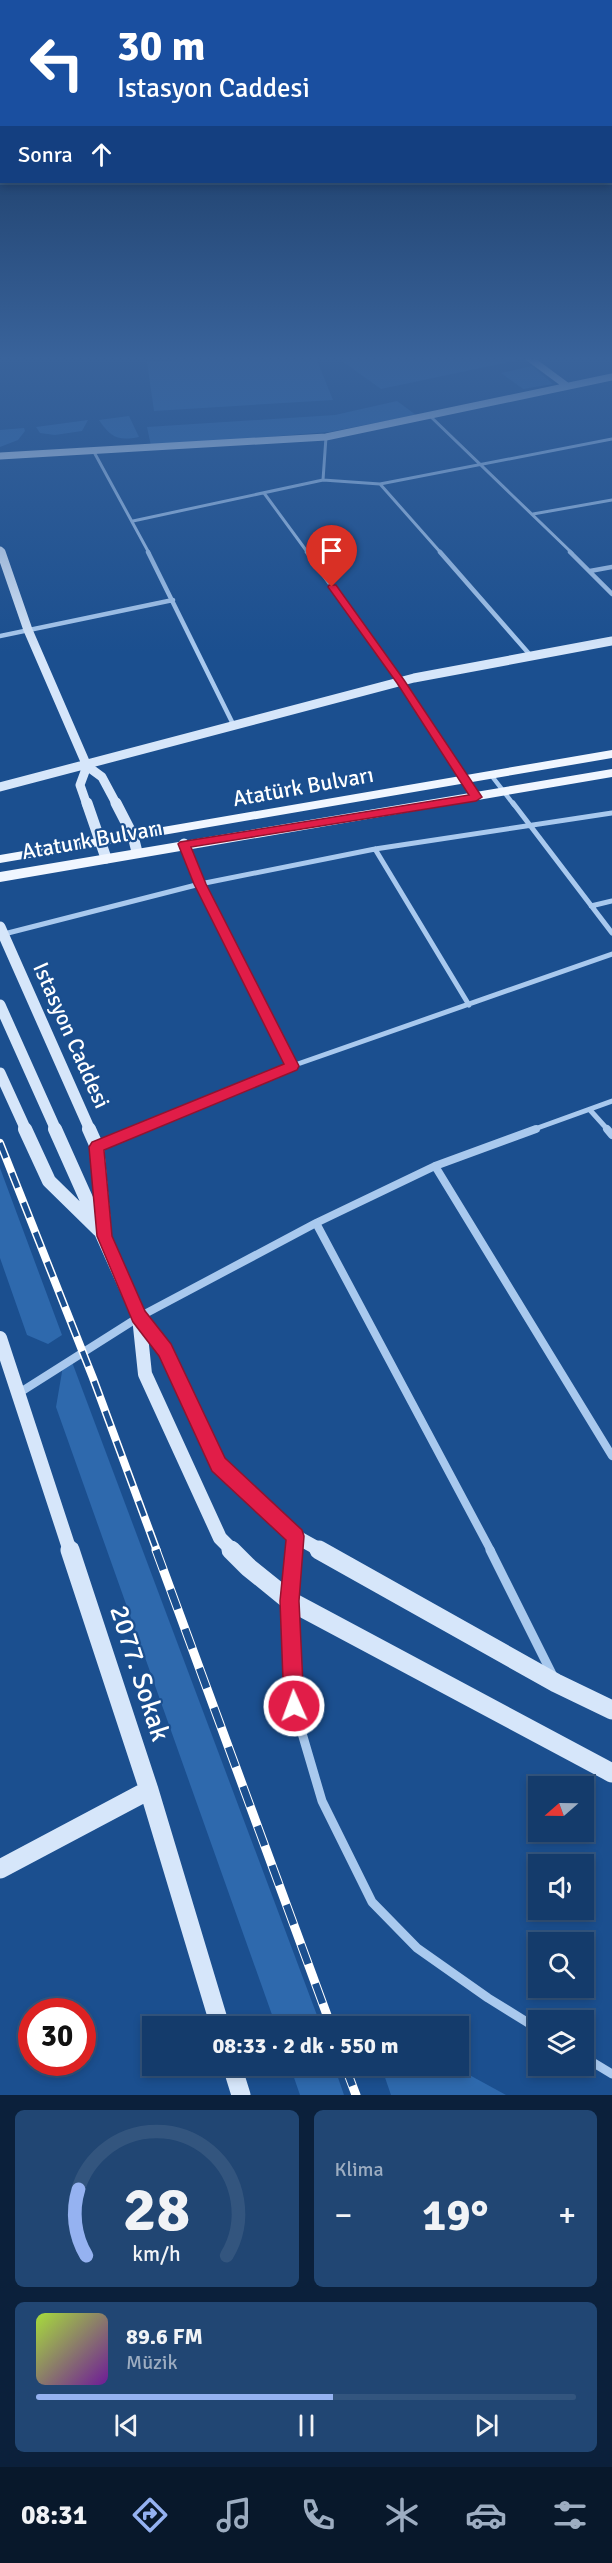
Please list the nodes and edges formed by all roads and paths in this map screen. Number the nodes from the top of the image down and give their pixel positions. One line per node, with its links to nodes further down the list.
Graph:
1 (96, 456): 11 (street)
2 (325, 456): 6 (street)
3 (472, 456): 5 (street)
4 (524, 456): 5 (street)
5 (481, 464): 7 (street); 10 (street)
6 (323, 480): 7 (street); 8 (street)
7 (380, 484): 21 (street)
8 (264, 493): 11 (street); 22 (street)
9 (612, 500): 10 (street)
10 (533, 514): 15 (street)
11 (133, 521): 17 (street)
12 (0, 550): 13 (street)
13 (2, 562): 18 (street)
14 (612, 567): 15 (street)
15 (590, 571): 16 (street)
16 (612, 594)
17 (173, 600): 18 (street); 23 (street)
18 (28, 630): 19 (street); 25 (street)
19 (0, 636)
20 (612, 641): 21 (street)
21 (531, 656): 22 (street)
22 (401, 682): 23 (street); 28 (street)
23 (234, 727): 25 (street)
24 (612, 754): 27 (main road, Atatürk Bulvarı)
25 (87, 765): 29 (street); 34 (street); 35 (street)
26 (612, 773): 30 (main road)
27 (491, 775): 28 (main road, Atatürk Bulvarı); 30 (street)
28 (465, 780): 31 (street); 34 (main road, Atatürk Bulvarı)
29 (0, 787)
30 (504, 792): 31 (main road); 33 (street)
31 (476, 797): 36 (main road, Ataturk Bulvarı)
32 (612, 813): 33 (street)
33 (532, 827): 37 (street); 44 (street)
34 (133, 836): 35 (main road, Atatürk Bulvarı); 38 (street)
35 (101, 841): 39 (main road, Atatürk Bulvarı); 40 (street)
36 (184, 844): 38 (main road, Ataturk Bulvarı); 42 (street)
37 (375, 849): 42 (street); 49 (street)
38 (137, 852): 40 (main road, Ataturk Bulvarı)
39 (0, 858)
40 (106, 858): 41 (main road, Ataturk Bulvarı)
41 (0, 877)
42 (200, 884): 45 (street); 50 (street)
43 (612, 901): 44 (street)
44 (591, 906): 46 (street)
45 (2, 931): 55 (street, Istasyon Caddesi)
46 (612, 933)
47 (612, 954): 49 (street)
48 (0, 1005): 58 (street)
49 (469, 1005): 50 (street)
50 (292, 1066): 55 (street)
51 (0, 1073): 58 (street)
52 (612, 1101): 53 (street)
53 (590, 1110): 54 (street); 56 (street)
54 (612, 1135)
55 (97, 1147): 58 (street, Istasyon Caddesi)
56 (435, 1166): 57 (street); 62 (street)
57 (316, 1223): 59 (street); 65 (street)
58 (105, 1236): 59 (street)
59 (139, 1317): 61 (street); 63 (street); 64 (street)
60 (0, 1338): 61 (street, 2077. Sokak)
61 (19, 1393): 68 (street, 2077. Sokak)
62 (612, 1456)
63 (295, 1536): 64 (street); 65 (street)
64 (290, 1601): 67 (street); 71 (street)
65 (556, 1683): 66 (street)
66 (612, 1710)
67 (612, 1773)
68 (148, 1790): 69 (street); 70 (street, 2077. Sokak)
69 (0, 1869)
70 (217, 2016)
71 (528, 2024)
72 (594, 2064): 74 (street)
73 (235, 2076): 75 (street)
74 (611, 2076)
75 (241, 2095)

